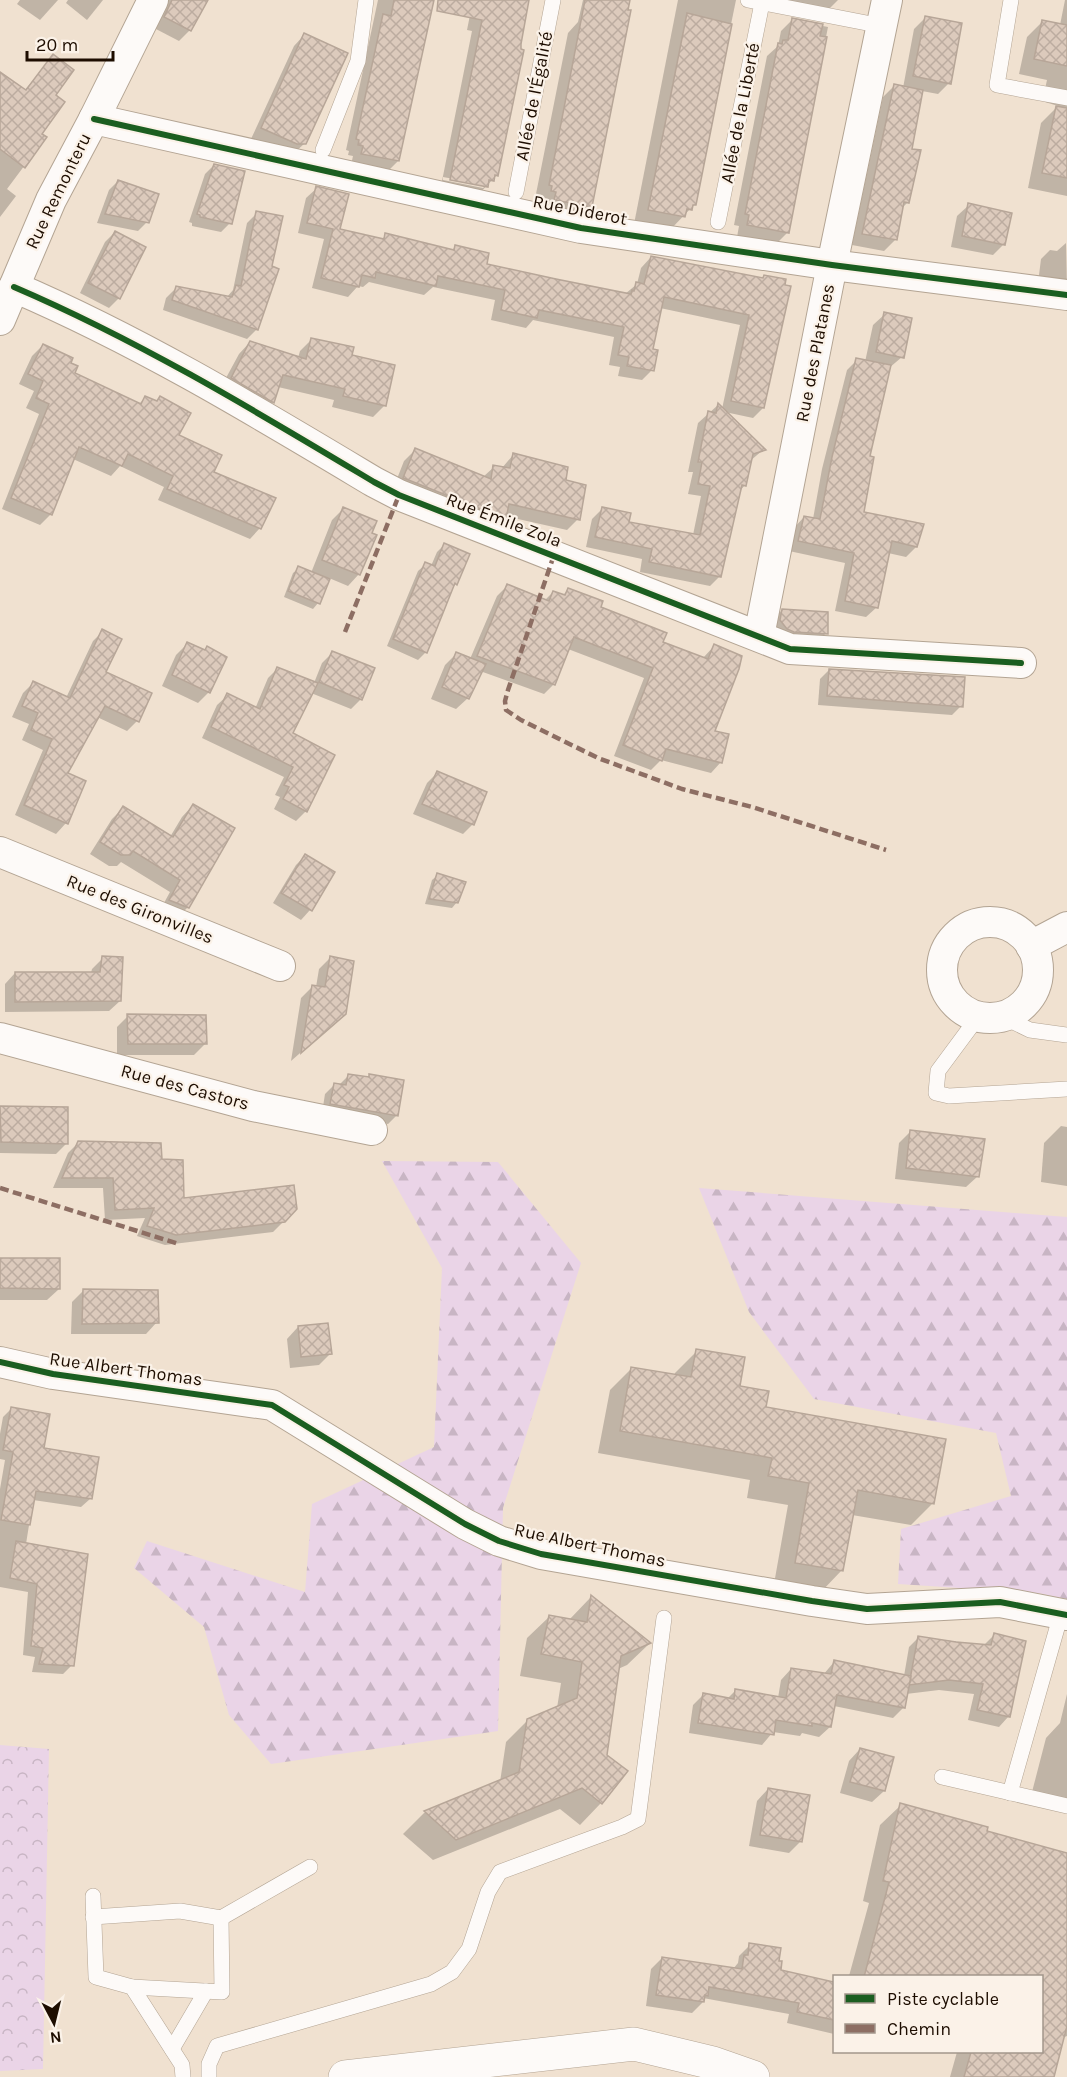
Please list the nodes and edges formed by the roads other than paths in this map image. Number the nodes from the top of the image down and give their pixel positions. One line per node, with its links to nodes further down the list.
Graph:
1 (153, 0): 8 (street, Rue Remonteru)
2 (366, 0): 9 (lane)
3 (553, 0): 10 (lane, Allée de l'Égalité)
4 (1011, 0): 7 (lane)
5 (755, 1): 6 (lane); 11 (lane, Allée de la Liberté)
6 (884, 13): 12 (street, Rue des Platanes)
7 (1067, 98)
8 (94, 119): 12 (street, Rue Diderot); 13 (street, Rue Remonteru)
9 (323, 150)
10 (516, 192)
11 (717, 222)
12 (832, 266): 14 (street, Rue Diderot); 16 (street, Rue des Platanes)
13 (14, 287): 15 (street, Rue Remonteru); 16 (street, Rue Émile Zola)
14 (1067, 295)
15 (0, 320)
16 (759, 636): 17 (street, Rue Émile Zola)
17 (1021, 663)
18 (0, 852): 21 (street, Rue des Gironvilles)
19 (1067, 927): 20 (street)
20 (1031, 946): 22 (street); 22 (street)
21 (280, 966)
22 (990, 1017): 23 (lane); 25 (lane)
23 (1067, 1035)
24 (0, 1038): 26 (street, Rue des Castors)
25 (1067, 1089)
26 (372, 1130)
27 (0, 1362): 28 (street, Rue Albert Thomas)
28 (1064, 1615): 31 (lane)
29 (664, 1618): 41 (lane)
30 (942, 1777): 31 (lane)
31 (1010, 1793): 32 (lane)
32 (1067, 1806)
33 (310, 1867): 36 (lane)
34 (93, 1896): 35 (lane)
35 (93, 1917): 36 (lane); 37 (lane)
36 (221, 1918): 38 (lane)
37 (132, 1987): 38 (lane); 39 (lane)
38 (206, 1990): 39 (lane)
39 (172, 2049): 40 (lane)
40 (183, 2077)
41 (209, 2077)
42 (345, 2077): 43 (street)
43 (753, 2077)

